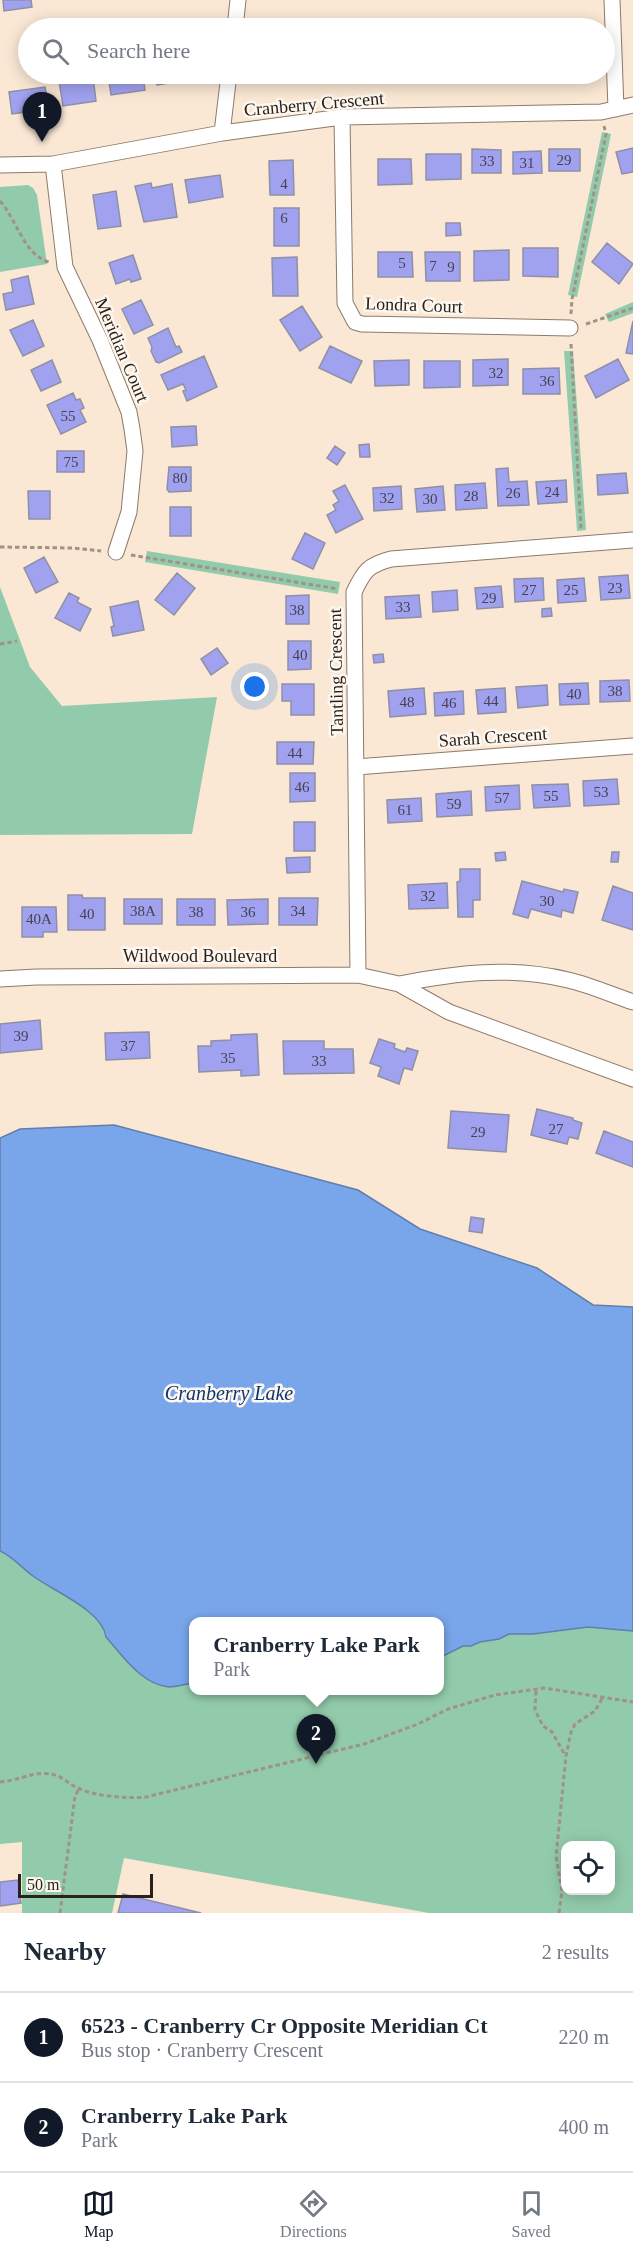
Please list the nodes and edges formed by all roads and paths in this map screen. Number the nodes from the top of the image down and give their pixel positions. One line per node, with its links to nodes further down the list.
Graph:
1 (238, 0): 3 (street)
2 (612, 0): 4 (street)
3 (236, 18)
4 (612, 18)
5 (228, 84): 10 (street)
6 (610, 84): 8 (street)
7 (633, 105): 8 (street, Cranberry Crescent)
8 (609, 111): 9 (street, Cranberry Crescent); 16 (path)
9 (342, 117): 10 (street, Cranberry Crescent); 16 (street, Londra Court)
10 (222, 133): 11 (street, Cranberry Crescent)
11 (53, 164): 12 (street, Cranberry Crescent); 14 (street, Meridian Court)
12 (0, 165)
13 (0, 201): 14 (path)
14 (65, 267): 20 (street, Meridian Court)
15 (633, 308): 16 (path)
16 (570, 328): 18 (path)
17 (633, 540): 18 (street, Tantling Crescent)
18 (582, 543): 21 (street, Tantling Crescent)
19 (0, 547): 20 (path)
20 (116, 552): 21 (path)
21 (354, 592): 25 (street, Tantling Crescent)
22 (17, 641): 23 (path)
23 (0, 644)
24 (633, 746): 25 (street, Sarah Crescent)
25 (356, 767): 26 (street, Tantling Crescent)
26 (358, 975): 27 (street, Wildwood Boulevard); 28 (street, Wildwood Boulevard)
27 (0, 979)
28 (399, 984): 29 (street, Wildwood Boulevard); 30 (street, Wildwood Boulevard)
29 (633, 1002)
30 (633, 1079)
31 (536, 1690): 32 (path); 34 (path); 36 (path)
32 (603, 1696): 33 (path); 34 (path)
33 (633, 1702)
34 (566, 1756): 38 (path)
35 (0, 1782): 36 (path)
36 (81, 1790): 37 (path)
37 (60, 1913)
38 (559, 1913)

